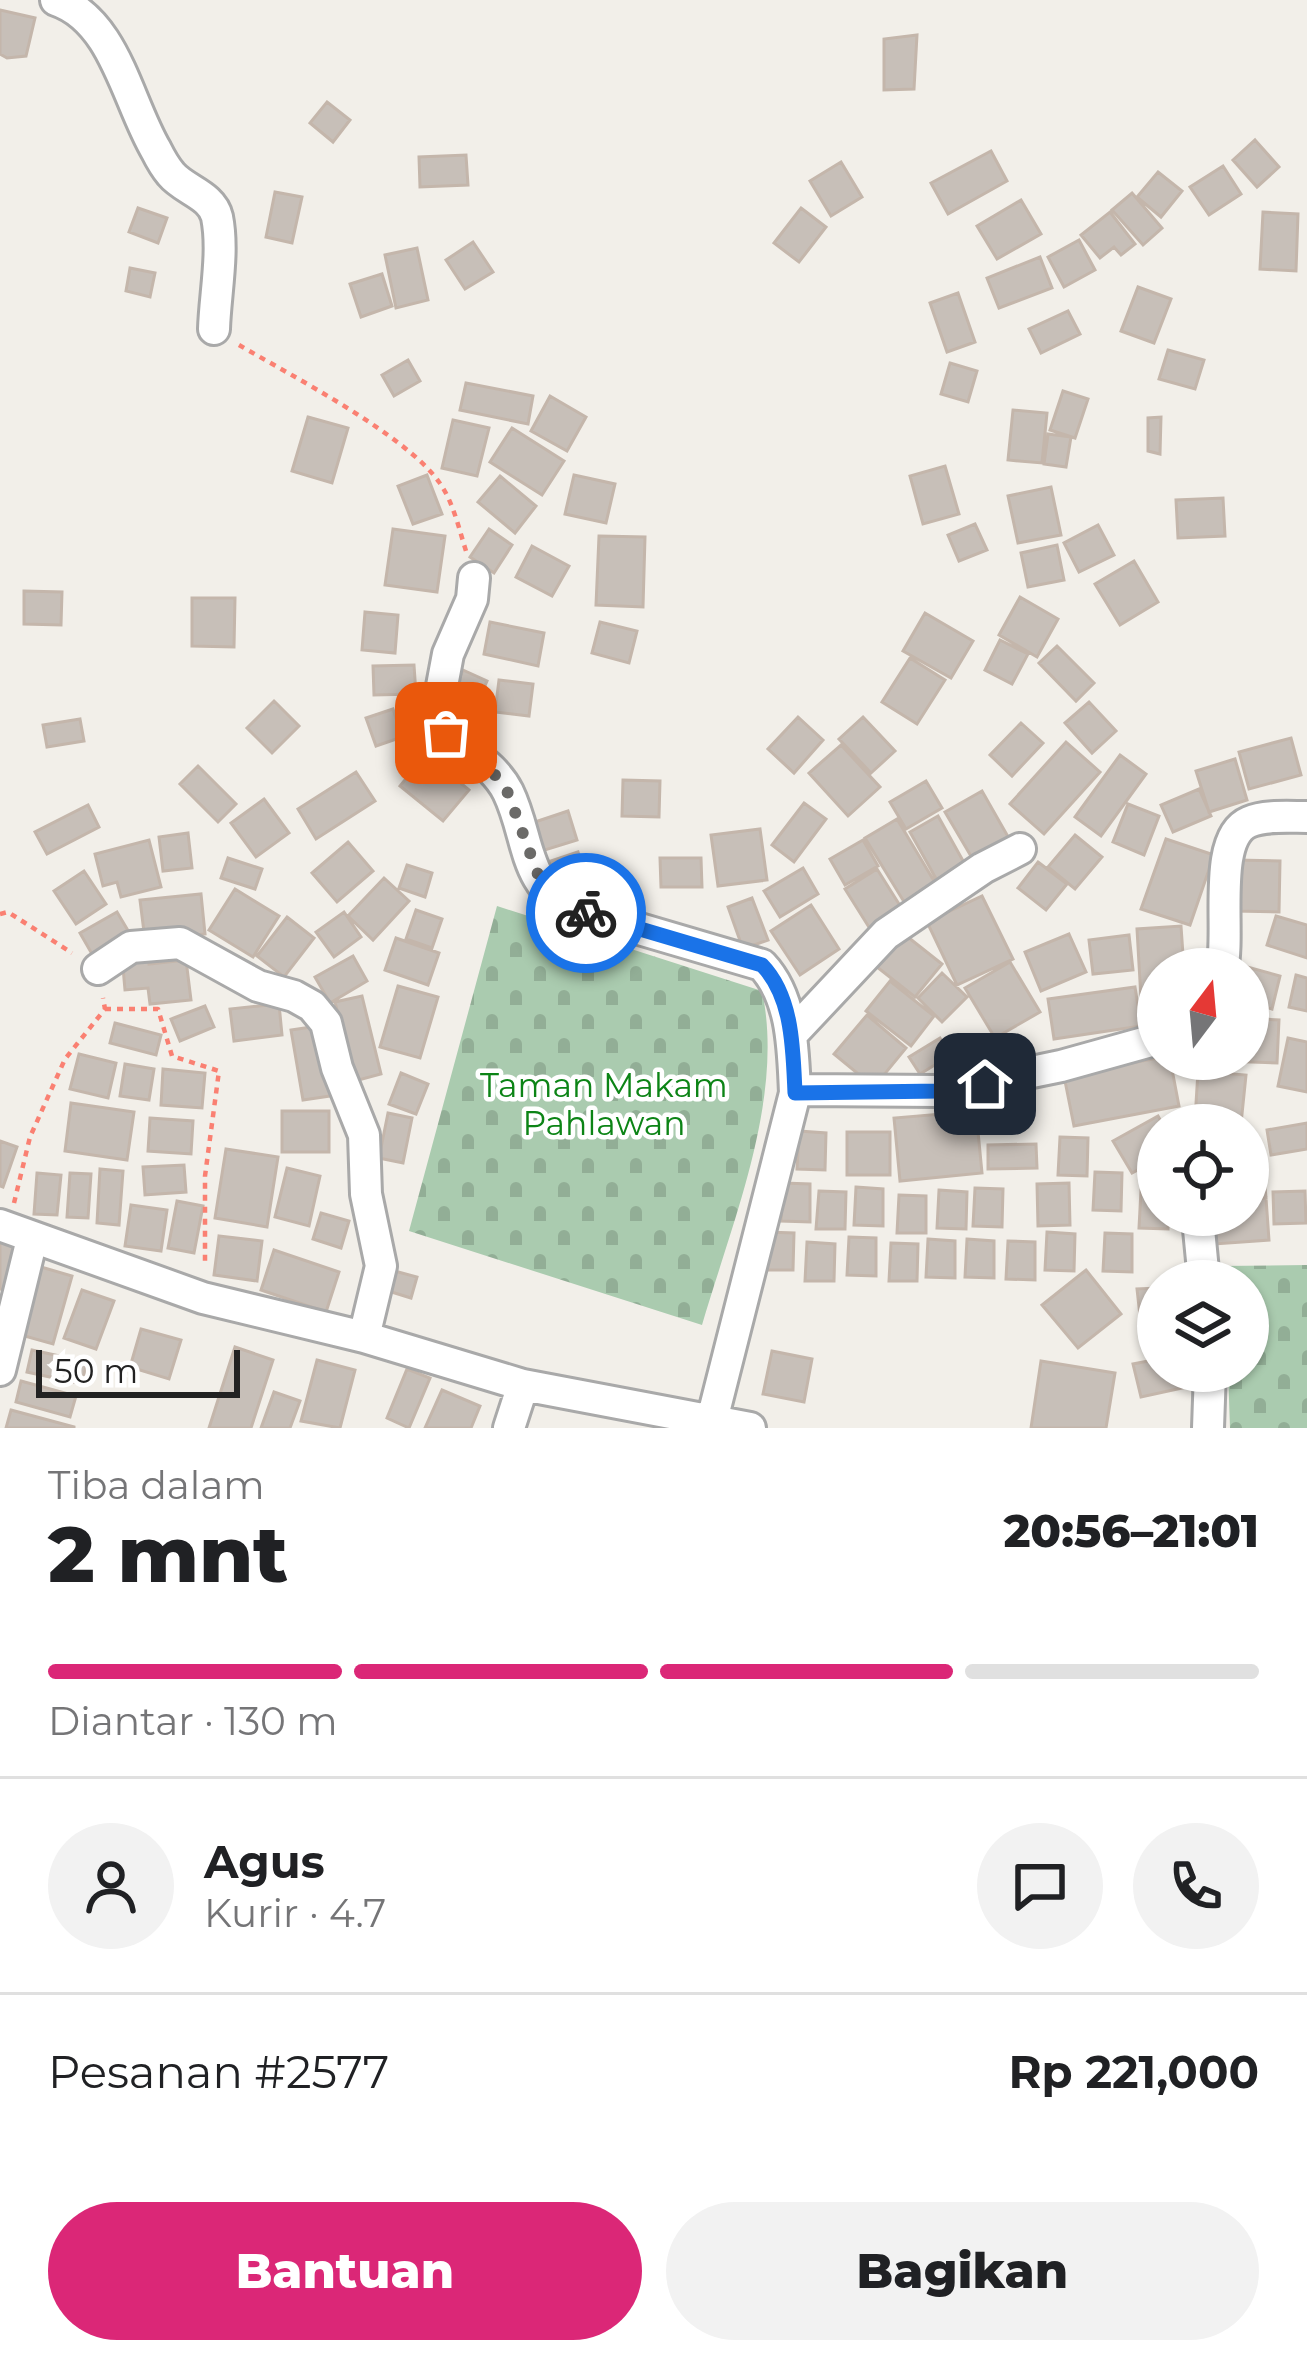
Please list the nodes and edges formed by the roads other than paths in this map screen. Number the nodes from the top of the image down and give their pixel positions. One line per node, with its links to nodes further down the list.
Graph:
1 (56, 0): 2 (street)
2 (214, 329)
3 (474, 578): 8 (street)
4 (1307, 817): 6 (street)
5 (1020, 849): 8 (street)
6 (1224, 948)
7 (98, 969): 12 (street)
8 (792, 1034): 10 (street)
9 (1137, 1045): 10 (street)
10 (795, 1093): 16 (street)
11 (13, 1231): 12 (street); 13 (street)
12 (364, 1336): 14 (street)
13 (0, 1370)
14 (523, 1384): 16 (street); 17 (street)
15 (1209, 1392): 19 (street)
16 (712, 1420): 18 (street)
17 (509, 1428)
18 (750, 1428)
19 (1208, 1428)

